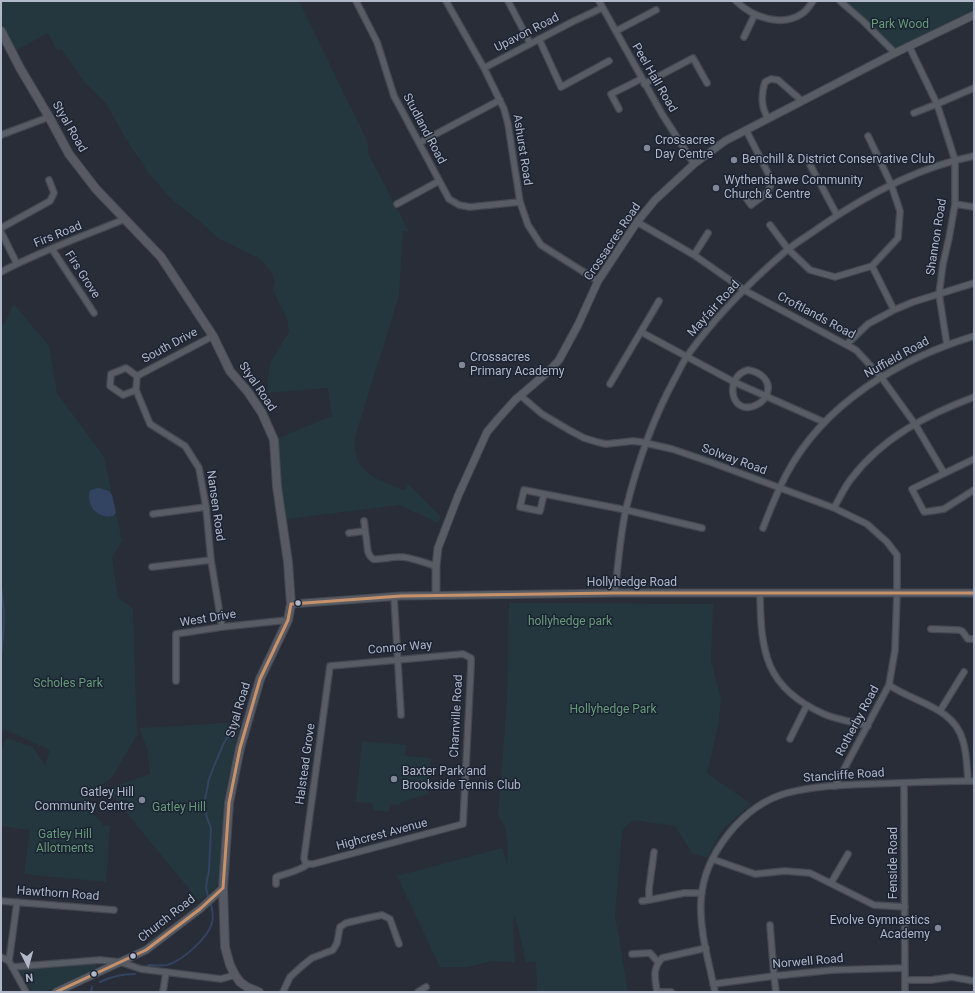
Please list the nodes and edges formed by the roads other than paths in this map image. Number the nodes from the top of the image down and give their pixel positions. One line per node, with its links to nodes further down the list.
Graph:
1 (356, 1): 34 (street, Studland Road)
2 (446, 1): 20 (street, Ashurst Road)
3 (508, 1): 16 (street)
4 (599, 1): 8 (street, Peel Hall Road)
5 (736, 1): 10 (street)
6 (813, 1): 10 (street)
7 (840, 1): 18 (street)
8 (602, 8): 13 (street, Peel Hall Road); 15 (street, Upavon Road)
9 (656, 10): 13 (street)
10 (755, 14): 14 (street)
11 (974, 15): 17 (street, Crossacres Road)
12 (1, 31): 29 (main road, Styal Road)
13 (616, 31): 21 (street, Peel Hall Road)
14 (744, 37)
15 (539, 39): 16 (street, Upavon Road); 19 (street)
16 (530, 43): 20 (street, Upavon Road)
17 (909, 46): 18 (street, Crossacres Road); 26 (street, Shannon Road)
18 (895, 53): 25 (street, Crossacres Road)
19 (609, 61)
20 (484, 68): 24 (street, Ashurst Road)
21 (643, 82): 22 (street); 27 (street); 38 (street, Peel Hall Road)
22 (707, 83)
23 (974, 88): 26 (street)
24 (500, 100): 34 (street); 43 (street, Ashurst Road)
25 (802, 101): 30 (street, Crossacres Road); 30 (street)
26 (937, 104): 28 (street); 37 (street, Shannon Road)
27 (619, 109)
28 (914, 113)
29 (49, 117): 32 (street); 48 (main road, Styal Road)
30 (768, 118): 31 (street, Crossacres Road)
31 (746, 130): 38 (street, Crossacres Road); 42 (street)
32 (1, 135)
33 (868, 136): 41 (street)
34 (419, 143): 40 (street, Studland Road)
35 (974, 156): 37 (street, Mayfair Road)
36 (807, 159): 47 (street)
37 (955, 160): 41 (street, Mayfair Road); 45 (street, Shannon Road)
38 (694, 164): 49 (street, Crossacres Road)
39 (49, 180): 51 (street)
40 (439, 181): 43 (street, Studland Road); 44 (street)
41 (891, 184): 47 (street, Mayfair Road); 58 (street)
42 (743, 194)
43 (520, 202): 60 (street, Ashurst Road)
44 (397, 204)
45 (955, 204): 46 (street); 63 (street, Shannon Road)
46 (974, 207)
47 (837, 215): 55 (street, Mayfair Road)
48 (125, 219): 54 (street, Firs Road); 68 (main road, Styal Road)
49 (637, 222): 56 (street, Croftlands Road); 60 (street, Crossacres Road)
50 (770, 225): 55 (street)
51 (1, 228)
52 (1, 232): 57 (street)
53 (708, 233): 56 (street)
54 (52, 249): 57 (street, Firs Road); 66 (street, Firs Grove)
55 (788, 249): 58 (street); 62 (street, Mayfair Road)
56 (694, 255): 62 (street, Croftlands Road)
57 (16, 264): 59 (street, Firs Road)
58 (872, 266): 65 (street)
59 (1, 272)
60 (598, 281): 78 (street, Crossacres Road)
61 (974, 283): 63 (street)
62 (744, 290): 70 (street, Croftlands Road); 72 (street, Mayfair Road)
63 (939, 294): 65 (street); 71 (street, Shannon Road)
64 (659, 301): 67 (street)
65 (894, 310): 70 (street)
66 (94, 313)
67 (641, 332): 72 (street); 76 (street)
68 (213, 336): 73 (street, South Drive); 107 (main road, Styal Road)
69 (974, 336): 71 (street, Nuffield Road)
70 (847, 344): 74 (street, Croftlands Road)
71 (947, 345): 74 (street, Nuffield Road)
72 (686, 358): 75 (street); 83 (street, Mayfair Road)
73 (138, 376): 77 (street, South Drive); 77 (street, South Drive)
74 (881, 377): 81 (street, Nuffield Road); 82 (street, Croftlands Road)
75 (734, 382): 79 (street); 79 (street); 79 (street)
76 (610, 384)
77 (136, 390): 89 (street, Nansen Road)
78 (521, 396): 83 (street, Solway Road); 99 (street, Crossacres Road)
79 (766, 396): 81 (street)
80 (974, 397): 82 (street)
81 (824, 422): 86 (street, Nuffield Road)
82 (915, 424): 85 (street, Croftlands Road); 90 (street)
83 (644, 443): 86 (street, Solway Road); 91 (street, Mayfair Road)
84 (974, 459): 85 (street)
85 (944, 473): 87 (street)
86 (780, 488): 90 (street, Solway Road); 95 (street, Nuffield Road)
87 (974, 490)
88 (544, 494): 88 (street); 91 (street)
89 (206, 507): 92 (street); 98 (street, Nansen Road)
90 (834, 508): 101 (street, Solway Road)
91 (626, 510): 94 (street); 103 (street, Mayfair Road)
92 (153, 514)
93 (364, 521): 96 (street)
94 (702, 528)
95 (763, 528)
96 (365, 531): 97 (street); 99 (street)
97 (349, 533)
98 (211, 560): 100 (street); 109 (street, Nansen Road)
99 (436, 566): 105 (street, Crossacres Road)
100 (152, 567)
101 (897, 593): 102 (street, Hollyhedge Road); 104 (street, Hollyhedge Road); 117 (street, Rotherby Road)
102 (974, 593)
103 (615, 594): 104 (street, Hollyhedge Road); 105 (street, Hollyhedge Road)
104 (760, 594): 118 (street)
105 (436, 595): 106 (street, Hollyhedge Road)
106 (394, 596): 107 (street, Hollyhedge Road); 113 (street)
107 (291, 604): 108 (main road, Styal Road)
108 (288, 620): 109 (street, West Drive); 133 (main road, Styal Road)
109 (222, 627): 116 (street, West Drive)
110 (931, 629): 111 (street)
111 (974, 639)
112 (471, 658): 113 (street, Connor Way); 126 (street, Charnville Road)
113 (398, 659): 114 (street, Connor Way); 120 (street)
114 (330, 666): 130 (street, Halstead Grove)
115 (964, 672): 119 (street)
116 (176, 681)
117 (889, 685): 119 (street); 121 (street, Rotherby Road)
118 (807, 705): 121 (street); 122 (street)
119 (940, 711): 123 (street)
120 (401, 716)
121 (868, 726): 125 (street, Rotherby Road)
122 (790, 739)
123 (971, 781): 124 (street, Stancliffe Road)
124 (904, 783): 125 (street, Stancliffe Road); 139 (street, Fenside Road)
125 (835, 786): 129 (street, Stancliffe Road)
126 (463, 824): 130 (street, Highcrest Avenue)
127 (654, 852): 135 (street)
128 (848, 854): 131 (street)
129 (712, 859): 131 (street); 134 (street, Stancliffe Road)
130 (307, 864): 132 (street, Highcrest Avenue)
131 (831, 882): 139 (street)
132 (276, 884)
133 (223, 888): 147 (street, Church Road); 152 (main road, Styal Road)
134 (702, 893): 135 (street); 143 (street, Stancliffe Road)
135 (649, 900): 137 (street)
136 (1, 901): 138 (street, Hawthorn Road)
137 (642, 901)
138 (17, 902): 140 (street, Hawthorn Road); 146 (street)
139 (905, 907): 150 (street, Fenside Road)
140 (114, 910)
141 (770, 925): 153 (street)
142 (399, 944): 162 (street)
143 (706, 948): 148 (street); 156 (street, Stancliffe Road)
144 (632, 954): 148 (street)
145 (1, 957): 146 (street)
146 (10, 961): 149 (street)
147 (120, 962): 149 (street); 151 (street); 160 (street, Church Road)
148 (658, 962): 164 (street)
149 (12, 967): 159 (street)
150 (905, 968): 153 (street, Norwell Road); 154 (street, Fenside Road)
151 (166, 972): 152 (street); 161 (street)
152 (235, 975): 158 (main road)
153 (774, 976): 156 (street, Norwell Road); 167 (street)
154 (905, 980): 155 (street); 168 (street, Fenside Road)
155 (974, 981)
156 (713, 984): 166 (street, Stancliffe Road)
157 (426, 987): 163 (street)
158 (255, 991)
159 (26, 992)
160 (56, 992)
161 (163, 992)
162 (283, 992)
163 (418, 992)
164 (657, 992): 165 (street)
165 (671, 992)
166 (715, 992)
167 (776, 992)
168 (905, 992)

